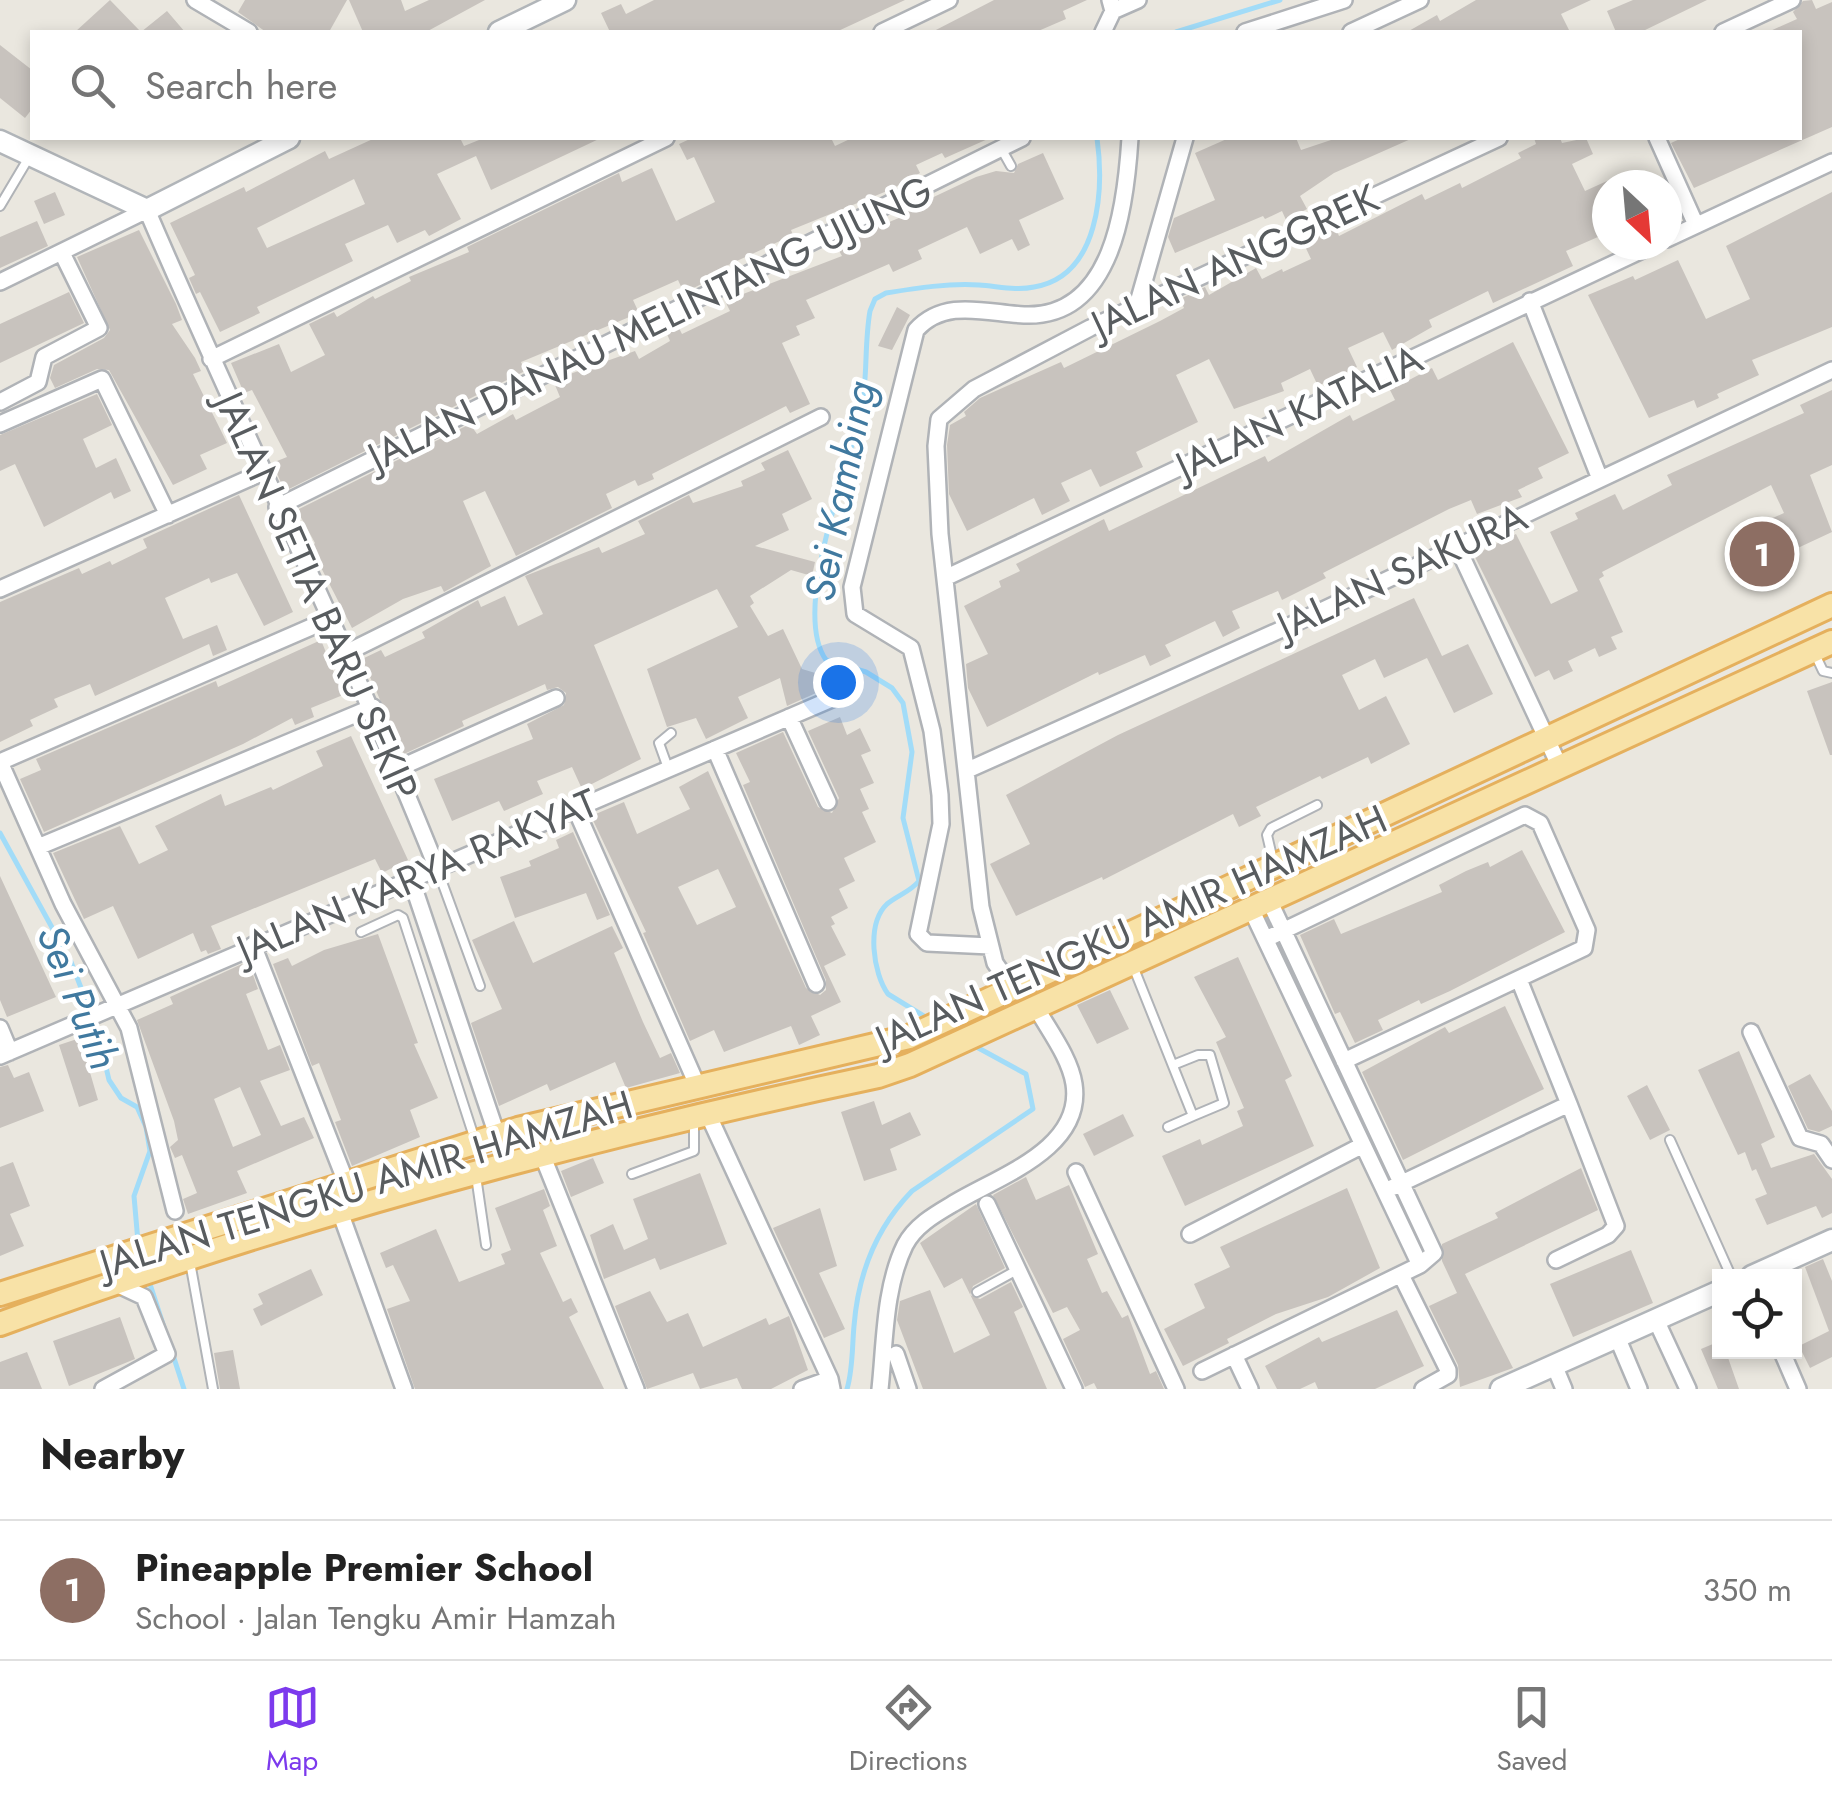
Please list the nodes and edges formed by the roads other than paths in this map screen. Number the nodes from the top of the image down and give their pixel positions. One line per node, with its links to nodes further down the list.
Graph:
1 (194, 0): 9 (street)
2 (565, 0): 10 (street)
3 (949, 0): 11 (street)
4 (1138, 0): 8 (street)
5 (1344, 0): 13 (street)
6 (1420, 0): 14 (street)
7 (1792, 0): 15 (street)
8 (1111, 5): 12 (street)
9 (246, 30)
10 (503, 30)
11 (886, 30)
12 (1104, 30)
13 (1251, 30)
14 (1355, 30)
15 (1727, 30)
16 (285, 140): 29 (street)
17 (662, 140): 37 (street)
18 (1019, 140): 24 (street, JALAN DANAU MELINTANG UJUNG)
19 (1130, 140): 77 (street)
20 (1184, 140): 36 (street)
21 (1495, 140): 36 (street, JALAN ANGGREK)
22 (1658, 140): 30 (street)
23 (0, 141): 25 (street)
24 (1002, 150): 27 (lane); 44 (street, JALAN DANAU MELINTANG UJUNG)
25 (29, 155): 28 (lane); 29 (street)
26 (1832, 162): 30 (street)
27 (1012, 166)
28 (0, 206)
29 (147, 210): 32 (street); 37 (street, JALAN SETIA BARU SEKIP)
30 (1696, 225): 31 (street)
31 (1682, 231)
32 (62, 253): 34 (street); 39 (street)
33 (1620, 260): 35 (street, JALAN KATALIA)
34 (0, 282)
35 (1530, 301): 43 (street); 47 (street, JALAN KATALIA)
36 (1136, 306): 47 (street, JALAN ANGGREK)
37 (211, 359): 42 (street, JALAN SETIA BARU SEKIP)
38 (1832, 370): 43 (street, JALAN SAKURA)
39 (0, 402)
40 (821, 418): 52 (street)
41 (0, 424): 45 (street)
42 (261, 473): 44 (street, JALAN SETIA BARU SEKIP); 45 (street)
43 (1600, 479): 46 (street, JALAN SAKURA)
44 (278, 507): 50 (street, JALAN SETIA BARU SEKIP)
45 (168, 515): 48 (street)
46 (1456, 544): 59 (street); 64 (street, JALAN SAKURA)
47 (945, 578): 64 (street)
48 (0, 590)
49 (1832, 605): 59 (main road, JALAN TENGKU AMIR HAMZAH)
50 (332, 618): 52 (street, JALAN SETIA BARU SEKIP); 68 (street)
51 (1823, 646): 53 (lane); 61 (main road, JALAN TENGKU AMIR HAMZAH)
52 (348, 652): 56 (street, JALAN SETIA BARU SEKIP)
53 (1832, 673)
54 (556, 698): 63 (street)
55 (834, 698): 57 (street, JALAN KARYA RAKYAT)
56 (373, 707): 63 (street, JALAN SETIA BARU SEKIP); 68 (street)
57 (789, 718): 60 (street, JALAN KARYA RAKYAT); 65 (street)
58 (671, 734): 62 (lane)
59 (1547, 740): 61 (street); 69 (main road, JALAN TENGKU AMIR HAMZAH)
60 (715, 750): 62 (street, JALAN KARYA RAKYAT); 80 (street)
61 (1559, 765): 72 (main road, JALAN TENGKU AMIR HAMZAH)
62 (668, 768): 67 (street, JALAN KARYA RAKYAT)
63 (397, 769): 70 (street, JALAN SETIA BARU SEKIP)
64 (970, 769): 77 (street)
65 (828, 802)
66 (1317, 805): 69 (lane)
67 (576, 810): 70 (street, JALAN KARYA RAKYAT); 90 (street)
68 (38, 847): 83 (street)
69 (1274, 866): 82 (main road, JALAN TENGKU AMIR HAMZAH)
70 (438, 872): 71 (street, JALAN KARYA RAKYAT); 81 (lane, JALAN SETIA BARU SEKIP)
71 (412, 882): 76 (street, JALAN KARYA RAKYAT); 95 (street)
72 (1260, 904): 73 (street); 75 (street); 78 (main road, JALAN TENGKU AMIR HAMZAH)
73 (1283, 930): 75 (street); 79 (street); 88 (street)
74 (361, 932): 95 (lane)
75 (1266, 939): 97 (street)
76 (252, 945): 83 (street, JALAN KARYA RAKYAT); 103 (street)
77 (990, 946): 82 (street)
78 (1132, 964): 84 (main road, JALAN TENGKU AMIR HAMZAH); 89 (lane)
79 (1520, 982): 88 (street); 91 (street)
80 (816, 984)
81 (480, 986)
82 (1014, 990): 90 (main road, JALAN TENGKU AMIR HAMZAH)
83 (114, 1005): 87 (street, JALAN KARYA RAKYAT); 107 (street)
84 (1037, 1009): 92 (main road, JALAN TENGKU AMIR HAMZAH); 137 (street)
85 (0, 1028): 87 (street)
86 (1751, 1032): 99 (street)
87 (5, 1054)
88 (1344, 1060): 104 (street)
89 (1173, 1065): 93 (lane); 93 (lane)
90 (698, 1087): 95 (main road, JALAN TENGKU AMIR HAMZAH)
91 (1569, 1104): 104 (street); 113 (street)
92 (700, 1113): 98 (main road, JALAN TENGKU AMIR HAMZAH); 102 (lane); 131 (street)
93 (1193, 1116): 94 (lane)
94 (1168, 1127)
95 (497, 1136): 98 (main road); 103 (main road, JALAN TENGKU AMIR HAMZAH)
96 (1670, 1140): 116 (lane)
97 (1363, 1145): 105 (street); 109 (street)
98 (534, 1154): 100 (main road, JALAN TENGKU AMIR HAMZAH); 135 (street)
99 (1832, 1160)
100 (476, 1170): 108 (main road, JALAN TENGKU AMIR HAMZAH); 111 (lane)
101 (1076, 1172): 140 (street)
102 (632, 1174)
103 (346, 1182): 112 (main road, JALAN TENGKU AMIR HAMZAH)
104 (1402, 1183): 105 (street); 114 (street)
105 (1386, 1190): 114 (street)
106 (987, 1204): 115 (street)
107 (175, 1211)
108 (340, 1212): 112 (main road, JALAN TENGKU AMIR HAMZAH); 134 (street)
109 (1190, 1234)
110 (1832, 1241): 117 (street)
111 (486, 1246)
112 (182, 1253): 119 (main road, JALAN TENGKU AMIR HAMZAH); 133 (lane)
113 (1556, 1260)
114 (1420, 1266): 118 (street)
115 (1019, 1269): 120 (lane); 139 (street)
116 (1728, 1269)
117 (1770, 1269)
118 (1401, 1275): 127 (street); 142 (street)
119 (124, 1282): 121 (main road, JALAN TENGKU AMIR HAMZAH); 124 (main road, JALAN TENGKU AMIR HAMZAH); 132 (street)
120 (977, 1292)
121 (0, 1294)
122 (1712, 1295): 123 (street)
123 (1656, 1320): 125 (street); 146 (street)
124 (0, 1324)
125 (1617, 1337): 129 (street); 145 (street)
126 (896, 1354): 138 (street)
127 (1234, 1356): 130 (street); 141 (street)
128 (1785, 1359): 147 (street)
129 (1554, 1365): 143 (street); 144 (street)
130 (1202, 1371)
131 (831, 1384): 136 (street)
132 (103, 1389)
133 (213, 1389)
134 (404, 1389)
135 (636, 1389)
136 (802, 1389)
137 (880, 1389)
138 (908, 1389)
139 (1074, 1389)
140 (1176, 1389)
141 (1250, 1389)
142 (1422, 1389)
143 (1501, 1389)
144 (1564, 1389)
145 (1639, 1389)
146 (1688, 1389)
147 (1798, 1389)

